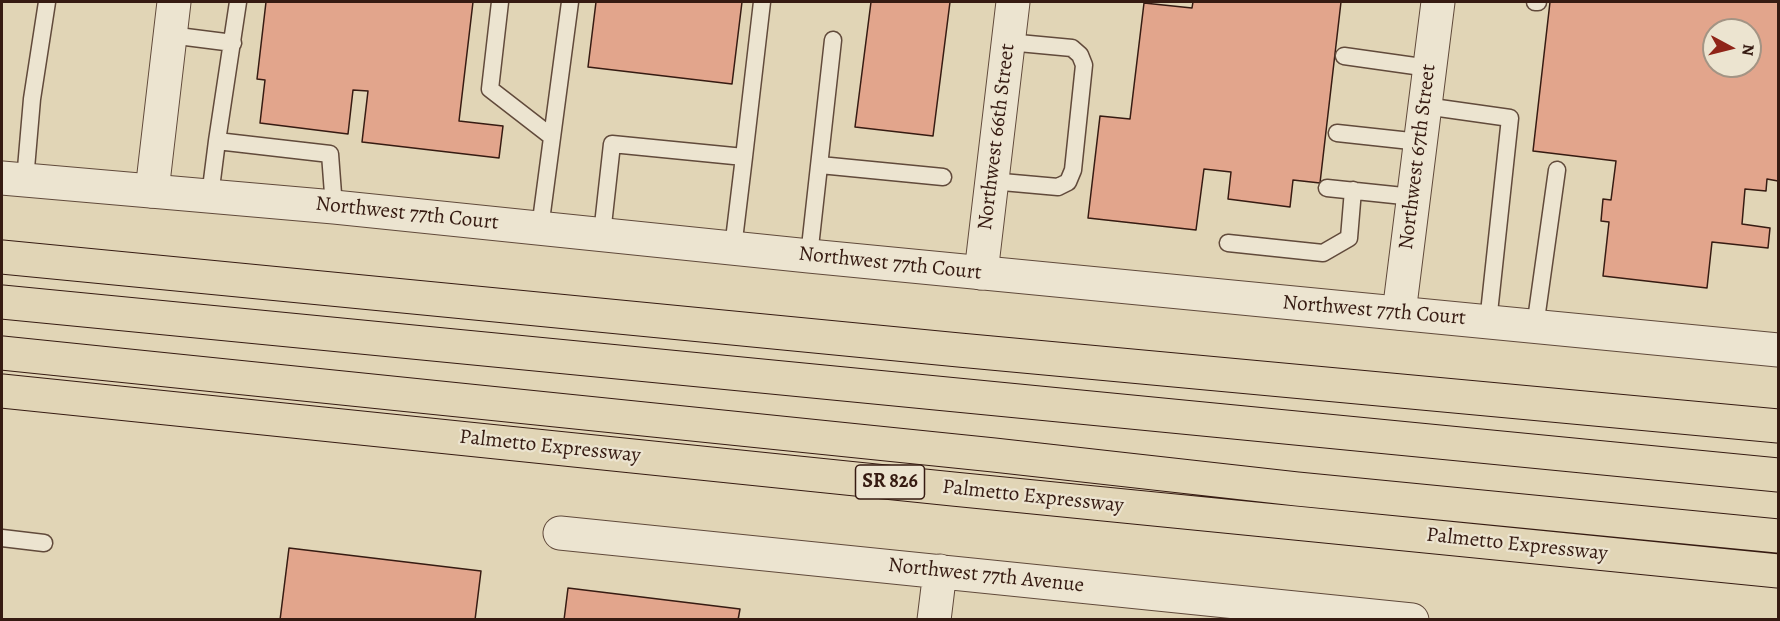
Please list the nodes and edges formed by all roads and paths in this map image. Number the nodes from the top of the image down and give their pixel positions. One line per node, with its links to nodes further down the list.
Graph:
1 (47, 2): 24 (lane)
2 (174, 2): 9 (street)
3 (238, 2): 12 (lane)
4 (500, 2): 17 (lane)
5 (570, 2): 17 (lane)
6 (762, 2): 20 (lane)
7 (1013, 2): 11 (street, Northwest 66th Street)
8 (1438, 2): 14 (street, Northwest 67th Street)
9 (170, 35): 12 (lane); 28 (street)
10 (833, 40): 21 (lane)
11 (1008, 42): 25 (street, Northwest 66th Street); 25 (lane)
12 (233, 43): 18 (lane)
13 (1344, 56): 14 (lane)
14 (1429, 68): 15 (street, Northwest 67th Street)
15 (1425, 106): 19 (street, Northwest 67th Street); 41 (lane)
16 (1337, 133): 19 (lane)
17 (552, 137): 32 (lane)
18 (217, 141): 29 (lane); 31 (lane)
19 (1420, 142): 30 (street, Northwest 67th Street)
20 (744, 157): 33 (lane); 35 (lane)
21 (820, 165): 23 (lane); 36 (lane)
22 (1557, 170): 42 (lane)
23 (943, 177)
24 (13, 179): 28 (street, Northwest 77th Court)
25 (992, 181): 38 (street, Northwest 66th Street)
26 (1327, 188): 27 (lane)
27 (1353, 190): 30 (lane); 34 (lane)
28 (152, 191): 29 (street, Northwest 77th Court)
29 (210, 196): 31 (street, Northwest 77th Court)
30 (1413, 197): 40 (street, Northwest 67th Street)
31 (334, 207): 32 (street, Northwest 77th Court)
32 (540, 228): 33 (street, Northwest 77th Court)
33 (602, 234): 35 (street, Northwest 77th Court)
34 (1228, 243)
35 (733, 248): 36 (street, Northwest 77th Court)
36 (809, 256): 38 (street, Northwest 77th Court)
37 (2, 257): 46 (highway)
38 (981, 273): 40 (street, Northwest 77th Court)
39 (2, 302): 47 (highway)
40 (1399, 313): 41 (street, Northwest 77th Court)
41 (1488, 322): 42 (street, Northwest 77th Court)
42 (1535, 327): 43 (street, Northwest 77th Court)
43 (1778, 348)
44 (2, 353): 49 (highway)
45 (2, 391): 53 (highway, Palmetto Expressway / SR 826)
46 (1779, 426)
47 (1779, 475)
48 (560, 533): 52 (street, Northwest 77th Avenue)
49 (1779, 536)
50 (2, 538): 51 (lane)
51 (44, 543)
52 (940, 571): 54 (street); 55 (street, Northwest 77th Avenue)
53 (1779, 571)
54 (934, 620)
55 (1412, 620)

